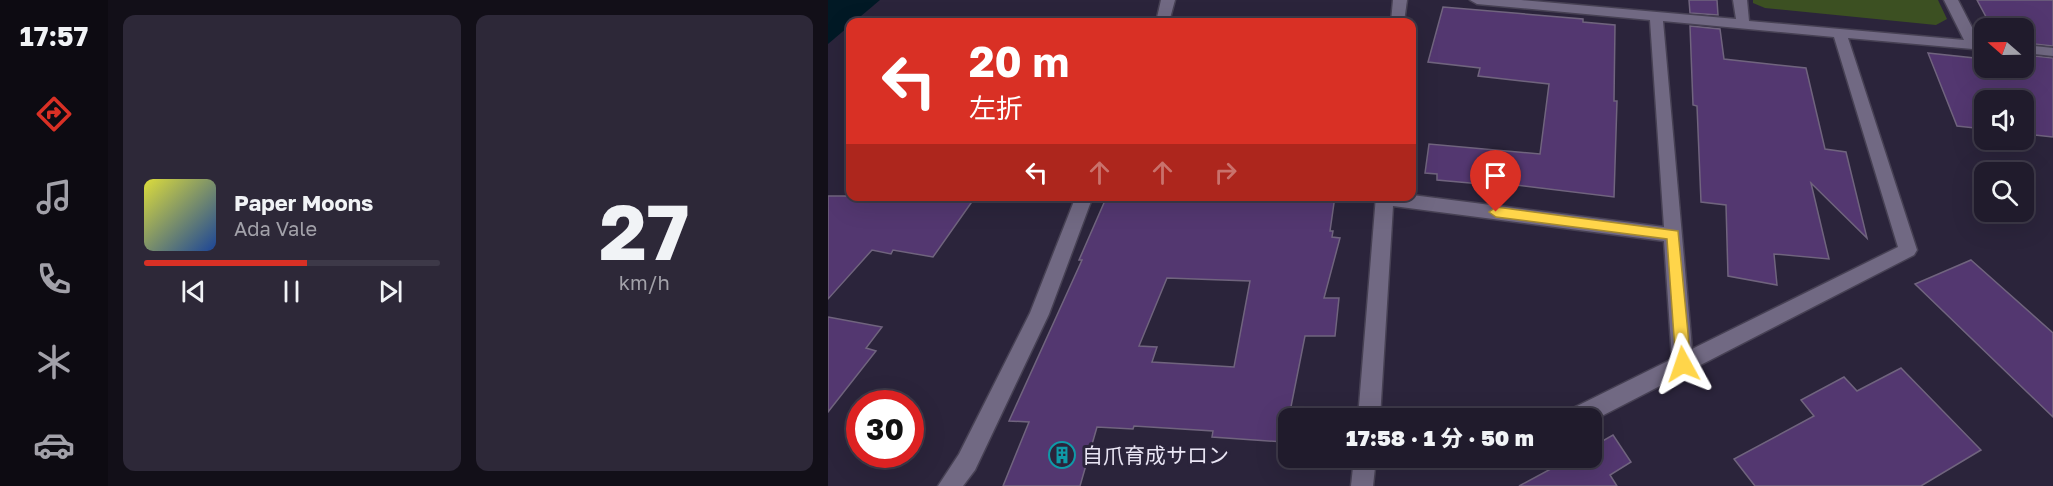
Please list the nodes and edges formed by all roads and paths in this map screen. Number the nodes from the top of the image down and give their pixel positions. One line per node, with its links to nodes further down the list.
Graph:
1 (1167, 0): 8 (street)
2 (1400, 0): 9 (street)
3 (1477, 0): 6 (street)
4 (1740, 0): 10 (street)
5 (1951, 0): 12 (street)
6 (1581, 4): 7 (street)
7 (1656, 15): 10 (street); 19 (street)
8 (1163, 18)
9 (1398, 18)
10 (1743, 23): 11 (street)
11 (1839, 32): 13 (street); 20 (street)
12 (1974, 37)
13 (1974, 45)
14 (2034, 50): 15 (street)
15 (2053, 52)
16 (1083, 201): 24 (street)
17 (1385, 201): 21 (street)
18 (1415, 201): 19 (street)
19 (1673, 235): 20 (street)
20 (1683, 364): 22 (street)
21 (1372, 408)
22 (1595, 408)
23 (1364, 468): 25 (street)
24 (950, 486)
25 (1362, 486)

